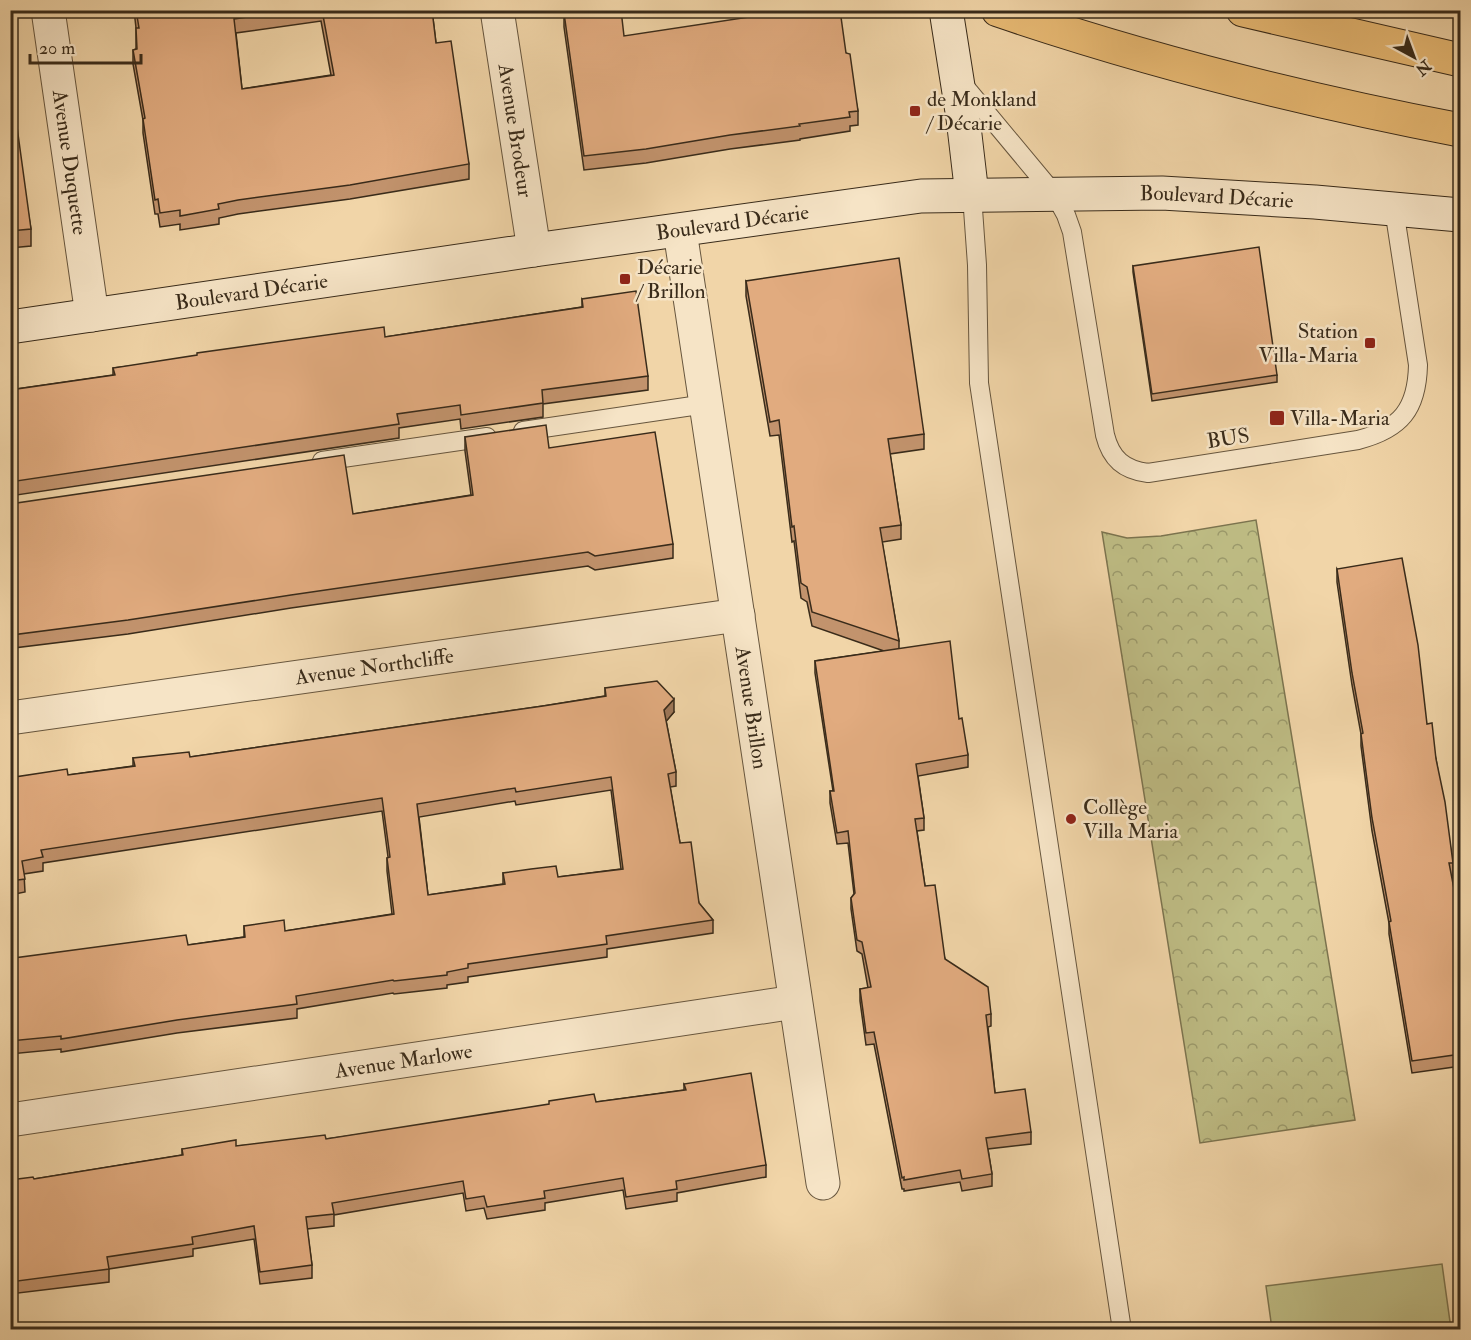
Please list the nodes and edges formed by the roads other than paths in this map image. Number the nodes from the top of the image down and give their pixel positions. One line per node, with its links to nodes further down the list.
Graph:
1 (48, 10): 15 (street, Avenue Duquette)
2 (497, 10): 14 (street, Avenue Brodeur)
3 (998, 10): 8 (highway)
4 (1243, 10): 6 (highway)
5 (947, 21): 7 (street)
6 (1461, 60)
7 (957, 76): 9 (street); 10 (lane, BUS)
8 (1461, 130)
9 (972, 195): 10 (street, Boulevard Décarie); 13 (street, Boulevard Décarie); 24 (lane)
10 (1055, 195): 11 (street, Boulevard Décarie); 11 (lane, BUS)
11 (1394, 209): 12 (street, Boulevard Décarie)
12 (1461, 215)
13 (680, 231): 14 (street, Boulevard Décarie); 17 (street, Avenue Brillon)
14 (534, 250): 15 (street, Boulevard Décarie)
15 (92, 315): 16 (street, Boulevard Décarie)
16 (10, 327)
17 (706, 404): 18 (lane); 19 (street, Avenue Brillon)
18 (303, 464)
19 (738, 615): 20 (street, Avenue Northcliffe); 21 (street, Avenue Brillon)
20 (10, 718)
21 (795, 1002): 22 (street, Avenue Marlowe); 23 (street, Avenue Brillon)
22 (10, 1120)
23 (823, 1183)
24 (1122, 1329)

